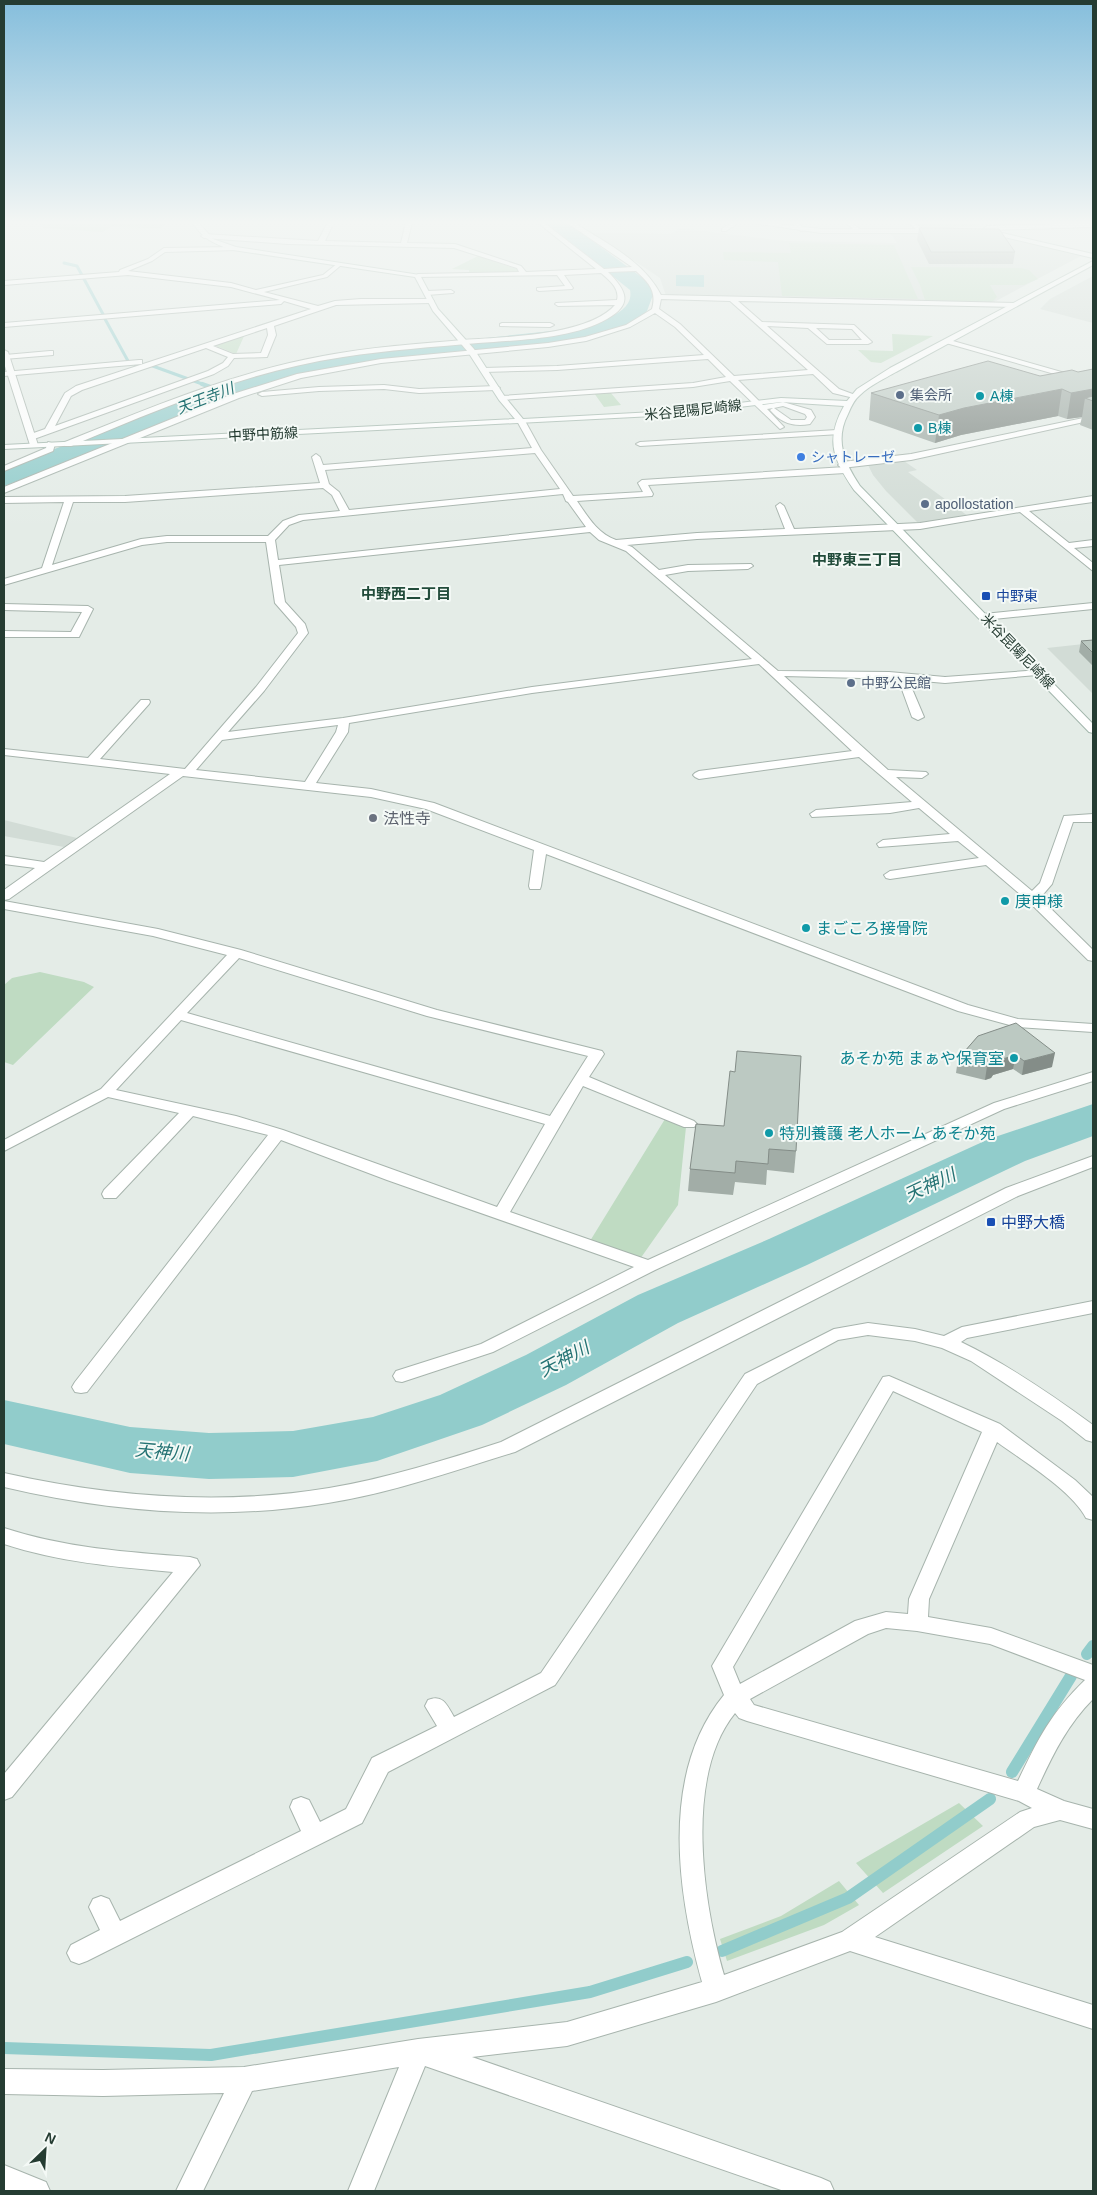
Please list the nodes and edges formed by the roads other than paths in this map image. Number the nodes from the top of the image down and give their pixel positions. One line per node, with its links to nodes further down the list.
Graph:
1 (22, 324): 13 (street)
2 (269, 324): 17 (street)
3 (270, 324): 21 (street)
4 (448, 324): 16 (street)
5 (582, 324): 14 (street)
6 (631, 324): 18 (street)
7 (676, 324): 22 (street)
8 (760, 324): 25 (street)
9 (782, 324): 12 (street)
10 (979, 324): 15 (street)
11 (502, 325): 14 (street)
12 (810, 325): 12 (street)
13 (4, 326)
14 (567, 329): 16 (street)
15 (949, 341): 28 (street); 32 (street)
16 (464, 343): 18 (street); 41 (street)
17 (206, 346): 21 (street); 23 (street)
18 (472, 352): 24 (street); 30 (street)
19 (50, 353): 20 (street)
20 (4, 355): 26 (street)
21 (232, 356): 37 (street)
22 (710, 357): 24 (street); 27 (street)
23 (156, 362): 26 (street); 37 (street)
24 (484, 370): 29 (street)
25 (814, 372): 27 (street); 32 (street)
26 (7, 374): 39 (street)
27 (733, 378): 31 (street); 33 (street)
28 (1093, 383)
29 (496, 388): 30 (street); 31 (street)
30 (236, 396): 40 (street)
31 (502, 398): 35 (street)
32 (852, 400): 33 (street, 米谷昆陽尼崎線); 38 (street, 米谷昆陽尼崎線)
33 (763, 405): 35 (street, 米谷昆陽尼崎線); 36 (street)
34 (1093, 418): 48 (street)
35 (521, 422): 40 (street, 中野中筋線); 45 (street)
36 (780, 426)
37 (48, 431): 39 (street)
38 (837, 432): 43 (street); 48 (street, 米谷昆陽尼崎線)
39 (33, 441): 42 (street, 中野中筋線); 44 (street, 中野中筋線)
40 (124, 441): 41 (street, 中野中筋線); 51 (street)
41 (72, 443): 42 (street, 中野中筋線)
42 (51, 444): 49 (street)
43 (640, 444)
44 (4, 447)
45 (537, 450): 47 (street); 52 (street)
46 (316, 457): 47 (street)
47 (320, 468): 50 (street)
48 (843, 468): 52 (street); 59 (street, 米谷昆陽尼崎線)
49 (4, 469)
50 (325, 485): 54 (street); 58 (street)
51 (4, 490)
52 (567, 495): 58 (street); 60 (street)
53 (4, 500): 54 (street)
54 (70, 500): 69 (street)
55 (1093, 500): 57 (street)
56 (780, 506): 61 (street)
57 (1023, 510): 59 (street); 65 (street)
58 (346, 513): 62 (street)
59 (895, 527): 61 (street); 74 (street, 米谷昆陽尼崎線)
60 (592, 529): 63 (street); 66 (street)
61 (791, 532): 63 (street)
62 (270, 539): 66 (street); 69 (street)
63 (614, 543): 70 (street)
64 (1093, 543): 65 (street)
65 (1067, 546): 68 (street)
66 (274, 563): 84 (street)
67 (748, 566): 70 (street)
68 (1093, 568)
69 (46, 569): 71 (street)
70 (658, 572): 76 (street)
71 (4, 582)
72 (1093, 606): 74 (street)
73 (4, 608): 75 (street)
74 (984, 617): 77 (street, 米谷昆陽尼崎線)
75 (4, 634)
76 (761, 661): 78 (street); 82 (street)
77 (1038, 672): 79 (street); 83 (street, 米谷昆陽尼崎線)
78 (776, 675): 79 (street); 86 (street)
79 (906, 676): 81 (street)
80 (145, 702): 87 (street)
81 (918, 717)
82 (343, 721): 84 (street); 92 (street)
83 (1092, 727)
84 (218, 737): 88 (street)
85 (4, 752): 87 (street)
86 (861, 753): 89 (street); 91 (street)
87 (91, 762): 88 (street)
88 (184, 773): 92 (street); 101 (street)
89 (886, 773): 90 (street); 93 (street)
90 (922, 774)
91 (699, 776)
92 (308, 786): 98 (street)
93 (922, 804): 94 (street); 96 (street)
94 (816, 814)
95 (1093, 818): 105 (street)
96 (960, 837): 97 (street); 100 (street)
97 (883, 844)
98 (541, 847): 103 (street); 110 (street)
99 (4, 860): 101 (street)
100 (987, 861): 102 (street); 105 (street)
101 (45, 866): 104 (street)
102 (890, 875)
103 (535, 886)
104 (4, 896)
105 (1033, 898): 108 (street)
106 (4, 905): 107 (street)
107 (236, 953): 109 (street); 112 (street)
108 (1093, 957)
109 (178, 1015): 113 (street); 115 (street)
110 (1093, 1028)
111 (1093, 1076): 122 (street)
112 (580, 1079): 115 (street); 116 (street)
113 (106, 1092): 114 (street); 118 (street)
114 (190, 1110): 117 (street); 120 (street)
115 (555, 1122): 121 (street)
116 (689, 1124)
117 (278, 1133): 121 (street); 126 (street)
118 (4, 1144)
119 (1093, 1161): 129 (street)
120 (110, 1194)
121 (502, 1214): 122 (street)
122 (649, 1266): 125 (street)
123 (1093, 1307): 124 (street)
124 (947, 1343): 128 (street); 137 (street)
125 (402, 1376)
126 (81, 1387)
127 (993, 1429): 130 (street); 132 (street); 135 (street)
128 (1093, 1435)
129 (4, 1480)
130 (1093, 1513)
131 (4, 1536): 138 (street)
132 (917, 1623): 133 (street); 135 (street)
133 (1093, 1674)
134 (1093, 1686): 139 (street)
135 (735, 1697): 139 (street); 148 (street)
136 (436, 1706): 137 (street)
137 (451, 1730): 143 (street)
138 (4, 1790)
139 (1024, 1793): 141 (street)
140 (301, 1807): 143 (street)
141 (1060, 1810): 142 (street); 146 (street)
142 (1093, 1819)
143 (315, 1835): 145 (street)
144 (101, 1907): 145 (street)
145 (115, 1935): 147 (street)
146 (850, 1940): 148 (street); 149 (street)
147 (79, 1953)
148 (716, 1990): 150 (street)
149 (1093, 2016)
150 (418, 2051): 151 (street); 156 (street); 157 (street)
151 (244, 2080): 152 (street); 155 (street)
152 (4, 2082)
153 (4, 2178): 154 (street)
154 (37, 2191)
155 (189, 2191)
156 (361, 2191)
157 (821, 2191)

